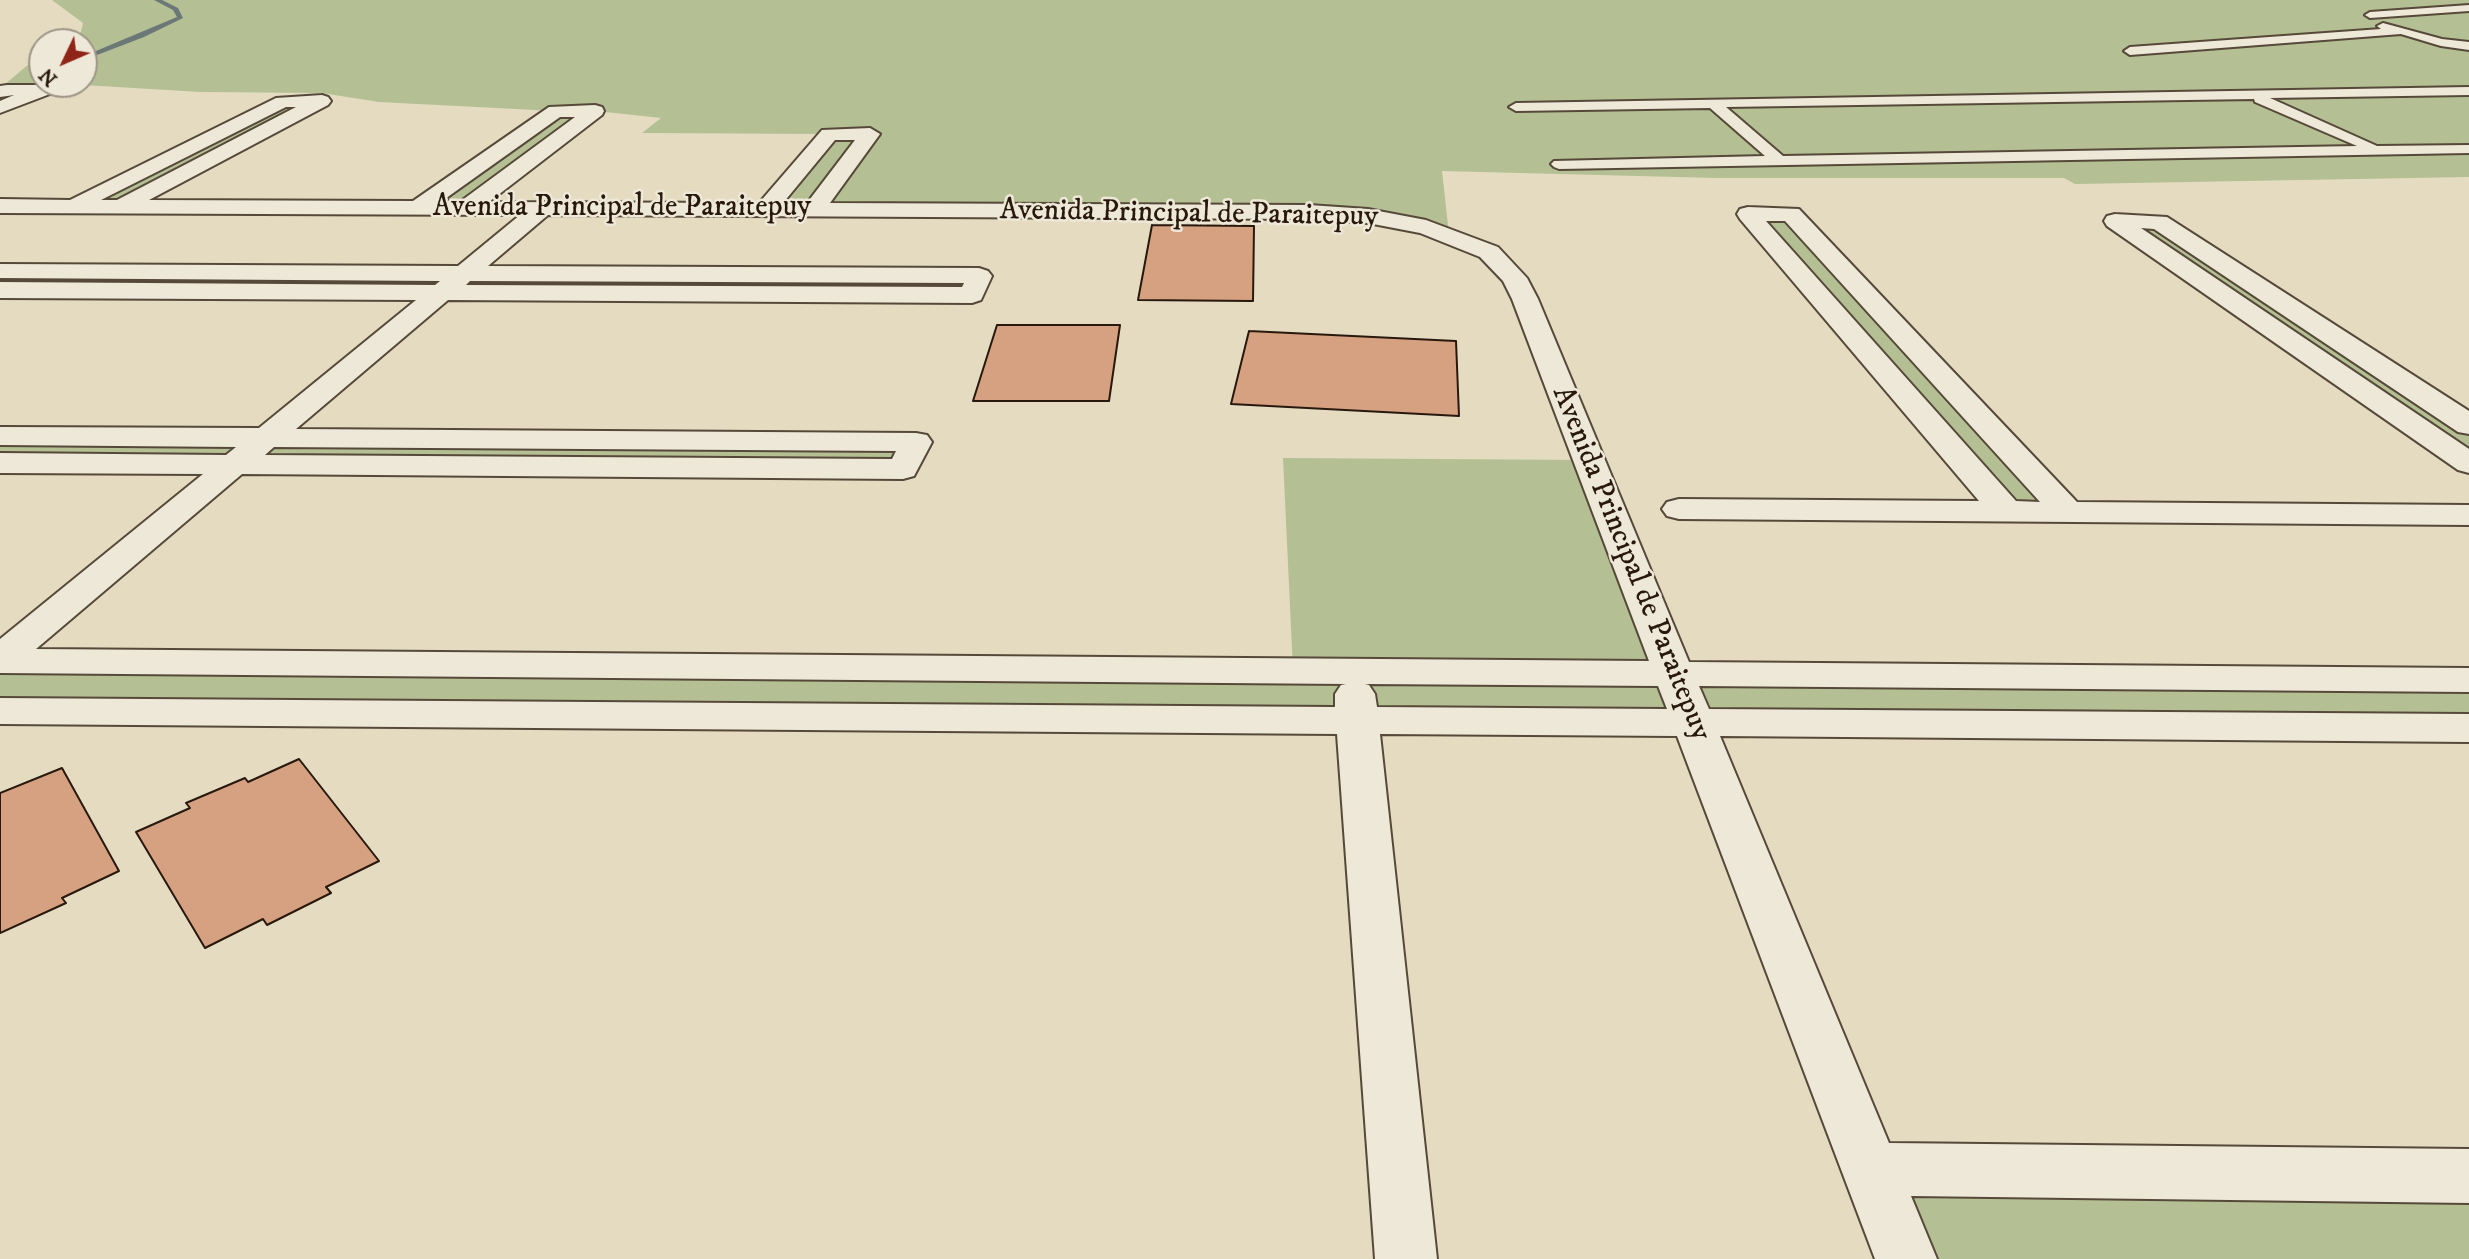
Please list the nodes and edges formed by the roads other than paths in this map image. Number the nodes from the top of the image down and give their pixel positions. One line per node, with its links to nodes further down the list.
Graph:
1 (2469, 8): 2 (lane)
2 (2401, 31): 3 (lane); 4 (lane)
3 (2469, 46)
4 (2130, 51)
5 (2469, 91): 7 (lane)
6 (0, 92): 9 (street)
7 (2249, 94): 8 (lane); 12 (lane)
8 (1713, 104): 10 (lane); 13 (lane)
9 (0, 107)
10 (1516, 107)
11 (2469, 149): 12 (lane)
12 (2379, 151): 13 (lane)
13 (1780, 161): 14 (lane)
14 (1559, 164)
15 (0, 206): 16 (street, Avenida Principal de Paraitepuy)
16 (71, 206): 17 (street, Avenida Principal de Paraitepuy); 17 (street)
17 (120, 206): 18 (street, Avenida Principal de Paraitepuy)
18 (418, 208): 19 (street, Avenida Principal de Paraitepuy); 19 (street)
19 (466, 208): 20 (street, Avenida Principal de Paraitepuy)
20 (543, 208): 21 (street, Avenida Principal de Paraitepuy); 24 (street)
21 (766, 209): 22 (street, Avenida Principal de Paraitepuy); 22 (street)
22 (814, 209): 39 (street, Avenida Principal de Paraitepuy)
23 (0, 271): 24 (street)
24 (453, 283): 24 (street); 25 (street); 28 (street)
25 (0, 290)
26 (2469, 425): 30 (street)
27 (0, 436): 28 (street)
28 (267, 437): 31 (street); 31 (street)
29 (0, 463): 31 (street)
30 (2469, 463)
31 (235, 464): 36 (street)
32 (1679, 509): 33 (street)
33 (2006, 511): 34 (street); 34 (street)
34 (2068, 512): 35 (street)
35 (2469, 514)
36 (0, 660): 37 (street)
37 (820, 667): 38 (street); 42 (street)
38 (1353, 671): 39 (street); 43 (street)
39 (1674, 674): 40 (street); 44 (street, Avenida Principal de Paraitepuy)
40 (2469, 680)
41 (0, 710): 42 (street)
42 (802, 716): 43 (street)
43 (1357, 720): 44 (street); 48 (street)
44 (1692, 722): 45 (street); 46 (street, Avenida Principal de Paraitepuy)
45 (2469, 728)
46 (1870, 1170): 47 (street); 49 (street, Avenida Principal de Paraitepuy)
47 (2469, 1176)
48 (1406, 1259)
49 (1906, 1259)

